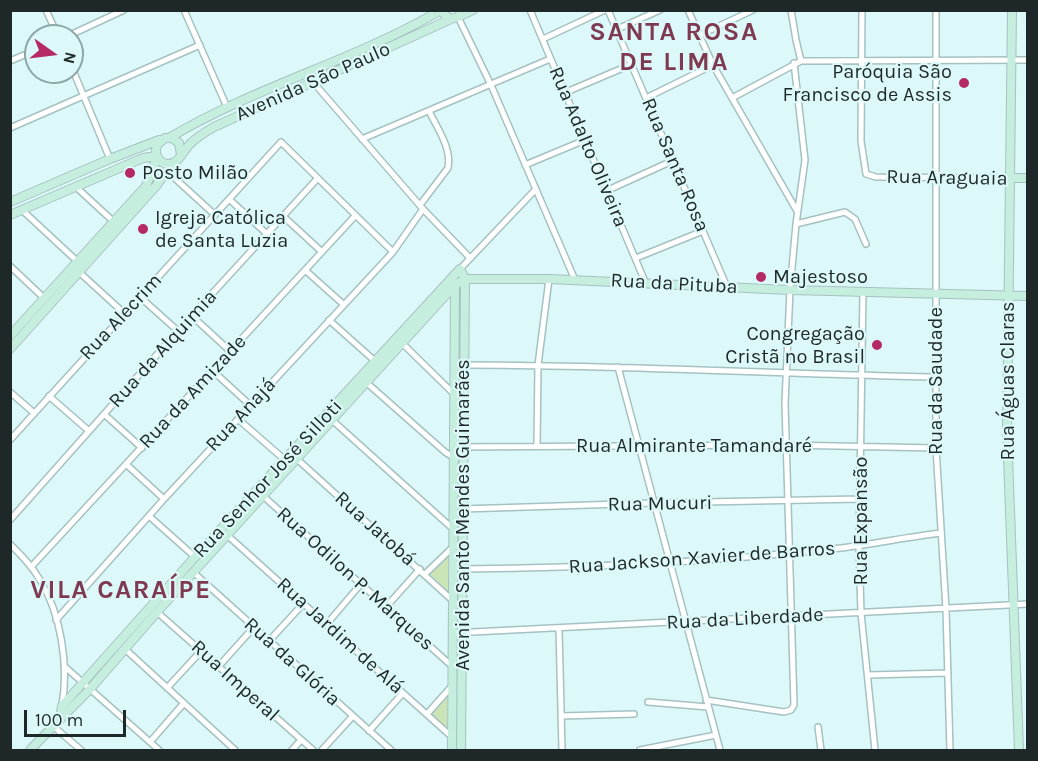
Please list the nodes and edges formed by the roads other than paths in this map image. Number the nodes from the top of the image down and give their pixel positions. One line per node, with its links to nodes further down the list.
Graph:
1 (46, 10): 16 (street)
2 (124, 10): 17 (street)
3 (184, 10): 21 (street)
4 (442, 10): 15 (street, Avenida São Paulo); 40 (street, Avenida São Paulo)
5 (472, 10): 15 (street, Avenida São Paulo)
6 (530, 10): 20 (street, Rua Adalto Oliveira)
7 (607, 10): 18 (street, Rua Santa Rosa); 20 (street)
8 (660, 10): 18 (street)
9 (688, 10): 19 (street)
10 (753, 10): 19 (street)
11 (791, 10): 29 (street)
12 (862, 10): 26 (street)
13 (936, 10): 24 (street, Rua da Saudade)
14 (1012, 10): 25 (street, Rua Águas Claras)
15 (458, 16): 33 (street, Avenida São Paulo); 35 (street)
16 (52, 24)
17 (84, 29)
18 (615, 30): 31 (street, Rua Santa Rosa)
19 (700, 35): 32 (street)
20 (543, 39): 23 (street, Rua Adalto Oliveira)
21 (200, 45): 37 (street); 40 (street)
22 (24, 55): 28 (street)
23 (550, 59): 35 (street); 36 (street, Rua Adalto Oliveira)
24 (936, 59): 25 (street); 26 (street); 53 (street, Rua da Saudade)
25 (1012, 59): 27 (street); 54 (street, Rua Águas Claras)
26 (863, 60): 29 (street); 53 (street, Rua Araguaia)
27 (1028, 60)
28 (10, 61)
29 (801, 61): 30 (street)
30 (794, 63): 39 (street); 64 (street)
31 (630, 65): 36 (street); 38 (street, Rua Santa Rosa)
32 (713, 65): 38 (street); 39 (street)
33 (313, 82): 44 (street); 46 (street, Avenida São Paulo)
34 (79, 84): 37 (street)
35 (491, 85): 41 (street); 51 (street)
36 (564, 93): 45 (street, Rua Adalto Oliveira)
37 (84, 95): 42 (street); 48 (street)
38 (646, 98): 49 (street, Rua Santa Rosa)
39 (732, 98): 64 (street)
40 (227, 107): 43 (street, Avenida São Paulo)
41 (429, 111): 44 (street); 62 (street, Rua Anajá)
42 (10, 128)
43 (165, 139): 46 (street); 47 (street); 48 (street, Avenida São Paulo)
44 (362, 139): 62 (street)
45 (585, 140): 51 (street); 59 (street, Rua Adalto Oliveira)
46 (181, 155): 50 (street, Avenida São Paulo)
47 (156, 157): 50 (street); 57 (street); 69 (street)
48 (110, 159): 61 (street, Avenida São Paulo)
49 (672, 160): 59 (street); 71 (street, Rua Santa Rosa)
50 (173, 163): 52 (street, Avenida São Paulo)
51 (525, 165): 58 (street)
52 (168, 172): 66 (street); 79 (street, Avenida São Paulo)
53 (935, 178): 54 (street, Rua Araguaia); 90 (street, Rua da Saudade)
54 (1011, 178): 55 (street, Rua Araguaia); 91 (street, Rua Águas Claras)
55 (1028, 178)
56 (317, 179): 60 (street, Rua Alecrim); 67 (street, Rua da Alquimia); 68 (street)
57 (76, 187): 63 (street); 69 (street)
58 (536, 189): 76 (street); 84 (street)
59 (606, 191): 77 (street, Rua Adalto Oliveira)
60 (229, 199): 66 (street, Rua Alecrim); 72 (street)
61 (10, 202)
62 (422, 207): 75 (street, Rua Anajá); 76 (street)
63 (22, 210): 65 (street); 79 (street)
64 (797, 211): 70 (street)
65 (10, 215)
66 (214, 215): 93 (street, Rua Alecrim)
67 (283, 216): 72 (street, Rua da Alquimia); 74 (street)
68 (356, 216): 74 (street, Rua da Amizade); 75 (street)
69 (114, 222): 79 (street)
70 (796, 224): 73 (street); 88 (street)
71 (703, 231): 77 (street); 87 (street, Rua Santa Rosa)
72 (267, 234): 97 (street, Rua da Alquimia)
73 (866, 244)
74 (322, 252): 80 (street, Rua da Amizade)
75 (393, 252): 95 (street, Rua Anajá)
76 (470, 258): 81 (street)
77 (636, 258): 85 (street, Rua Adalto Oliveira)
78 (10, 266): 94 (street)
79 (81, 267): 94 (street); 96 (street); 102 (street)
80 (305, 270): 95 (street); 103 (street, Rua da Amizade)
81 (457, 272): 82 (street); 86 (street, Avenida Santo Mendes Guimarães); 104 (street, Rua Senhor José Silloti)
82 (465, 279): 83 (street, Rua da Pituba); 86 (street, Rua Senhor José Silloti); 105 (street, Avenida Santo Mendes Guimarães)
83 (549, 279): 84 (street, Rua da Pituba); 106 (street)
84 (575, 280): 85 (street, Rua da Pituba)
85 (646, 284): 87 (street, Rua da Pituba)
86 (455, 285): 101 (street, Rua Senhor José Silloti); 114 (street, Avenida Santo Mendes Guimarães)
87 (727, 287): 88 (street, Rua da Pituba)
88 (790, 290): 89 (street, Rua da Pituba); 109 (street)
89 (863, 291): 90 (street, Rua da Pituba); 110 (street, Rua Expansão)
90 (936, 292): 91 (street, Rua da Pituba); 111 (street, Rua da Saudade)
91 (1008, 295): 92 (street, Rua da Pituba); 162 (street, Rua Águas Claras)
92 (1028, 296)
93 (140, 297): 96 (street, Rua Alecrim); 99 (street)
94 (45, 299): 100 (street)
95 (343, 304): 98 (street, Rua Anajá)
96 (125, 314): 115 (street, Rua Alecrim)
97 (192, 316): 99 (street, Rua da Alquimia); 103 (street)
98 (329, 320): 104 (street); 116 (street, Rua Anajá)
99 (178, 331): 118 (street, Rua da Alquimia)
100 (11, 334)
101 (402, 343): 112 (street, Rua Senhor José Silloti); 114 (street)
102 (10, 348)
103 (230, 351): 108 (street, Rua da Amizade)
104 (376, 362): 134 (street, Rua Senhor José Silloti)
105 (464, 365): 106 (street); 127 (street, Avenida Santo Mendes Guimarães)
106 (538, 365): 107 (street); 124 (street)
107 (618, 367): 109 (street); 128 (street)
108 (213, 371): 116 (street); 129 (street, Rua da Amizade)
109 (786, 374): 110 (street); 123 (street)
110 (862, 375): 111 (street); 125 (street, Rua Expansão)
111 (935, 377): 130 (street, Rua da Saudade)
112 (367, 383): 120 (street, Rua Senhor José Silloti); 131 (street)
113 (10, 392): 117 (street)
114 (453, 393): 126 (street, Avenida Santo Mendes Guimarães)
115 (49, 396): 117 (street, Rua Alecrim); 121 (street)
116 (250, 405): 119 (street, Rua Anajá)
117 (34, 413): 122 (street, Rua Alecrim)
118 (104, 414): 121 (street, Rua da Alquimia); 129 (street)
119 (238, 419): 134 (street); 137 (street, Rua Anajá)
120 (332, 420): 133 (street, Rua Senhor José Silloti); 144 (street)
121 (89, 431): 143 (street, Rua da Alquimia)
122 (10, 440)
123 (786, 445): 125 (street, Rua Almirante Tamandaré); 128 (street, Rua Almirante Tamandaré); 139 (street)
124 (537, 446): 127 (street, Rua Almirante Tamandaré); 128 (street, Rua Almirante Tamandaré)
125 (860, 446): 130 (street, Rua Almirante Tamandaré); 138 (street, Rua Expansão)
126 (453, 447): 127 (street, Rua Almirante Tamandaré); 131 (street, Avenida Santo Mendes Guimarães)
127 (463, 447): 132 (street, Avenida Santo Mendes Guimarães)
128 (638, 447): 140 (street)
129 (142, 448): 135 (street, Rua da Amizade)
130 (936, 448): 145 (street, Rua da Saudade)
131 (453, 457): 132 (street); 144 (street, Avenida Santo Mendes Guimarães)
132 (462, 457): 141 (street, Avenida Santo Mendes Guimarães)
133 (297, 459): 136 (street, Rua Senhor José Silloti); 154 (street, Rua Jatobá)
134 (285, 460): 136 (street, Rua Senhor José Silloti)
135 (127, 465): 137 (street); 153 (street, Rua da Amizade)
136 (260, 493): 146 (street, Rua Senhor José Silloti); 151 (street, Rua Senhor José Silloti); 158 (street, Rua Odilon P. Marques)
137 (164, 499): 142 (street, Rua Anajá)
138 (859, 499): 139 (street, Rua Mucuri); 148 (street, Rua Expansão)
139 (787, 501): 140 (street, Rua Mucuri); 150 (street)
140 (653, 502): 141 (street, Rua Mucuri); 152 (street)
141 (462, 509): 155 (street, Avenida Santo Mendes Guimarães)
142 (149, 516): 151 (street); 168 (street, Rua Anajá)
143 (10, 520)
144 (452, 528): 149 (street, Avenida Santo Mendes Guimarães)
145 (941, 533): 148 (street, Rua Jackson Xavier de Barros); 164 (street, Rua da Saudade)
146 (227, 535): 156 (street, Rua Senhor José Silloti); 160 (street, Rua Jardim de Alá)
147 (10, 544): 153 (street)
148 (859, 546): 150 (street, Rua Jackson Xavier de Barros); 166 (street, Rua Expansão)
149 (452, 548): 157 (street); 159 (street, Avenida Santo Mendes Guimarães)
150 (789, 553): 152 (street, Rua Jackson Xavier de Barros); 167 (street)
151 (195, 557): 183 (street, Rua Senhor José Silloti)
152 (669, 562): 155 (street, Rua Jackson Xavier de Barros); 169 (street)
153 (31, 567): 168 (street)
154 (420, 569): 157 (street, Rua Jatobá); 163 (street)
155 (461, 569): 174 (street, Avenida Santo Mendes Guimarães)
156 (193, 572): 165 (street, Rua Senhor José Silloti); 171 (street, Rua da Glória)
157 (425, 574): 159 (street, Rua Jatobá)
158 (360, 585): 163 (street, Rua Odilon P. Marques); 170 (street)
159 (452, 600): 173 (street, Avenida Santo Mendes Guimarães)
160 (303, 604): 170 (street, Rua Jardim de Alá); 175 (street)
161 (1028, 604): 162 (street, Rua da Liberdade)
162 (1015, 605): 164 (street, Rua da Liberdade); 220 (street, Rua Águas Claras)
163 (386, 606): 180 (street, Rua Odilon P. Marques)
164 (946, 609): 166 (street, Rua da Liberdade); 181 (street, Rua da Saudade)
165 (157, 612): 176 (street, Rua Senhor José Silloti); 177 (street, Rua Imperal)
166 (861, 613): 167 (street, Rua da Liberdade); 182 (street, Rua Expansão)
167 (791, 616): 169 (street, Rua da Liberdade); 187 (street)
168 (56, 620): 178 (street)
169 (687, 622): 172 (street, Rua da Liberdade); 187 (street)
170 (326, 625): 186 (street, Rua Jardim de Alá)
171 (254, 627): 175 (street, Rua da Glória); 179 (street)
172 (559, 628): 174 (street, Rua da Liberdade); 194 (street)
173 (453, 633): 174 (street, Rua da Liberdade); 180 (street, Avenida Santo Mendes Guimarães)
174 (462, 633): 213 (street, Avenida Santo Mendes Guimarães)
175 (269, 641): 195 (street, Rua da Glória)
176 (125, 649): 183 (street, Rua Senhor José Silloti); 185 (street)
177 (202, 650): 179 (street, Rua Imperal); 185 (street)
178 (64, 666): 183 (street); 190 (street)
179 (219, 666): 202 (street, Rua Imperal)
180 (453, 667): 184 (street, Avenida Santo Mendes Guimarães)
181 (948, 673): 182 (street); 219 (street, Rua da Saudade)
182 (868, 675): 218 (street, Rua Expansão)
183 (86, 686): 190 (street, Rua Senhor José Silloti); 196 (street, Rua Senhor José Silloti); 203 (street)
184 (452, 687): 192 (street); 201 (street, Avenida Santo Mendes Guimarães)
185 (167, 688): 189 (street)
186 (403, 693): 192 (street, Rua Jardim de Alá); 199 (street)
187 (706, 700): 191 (street)
188 (648, 702): 191 (street)
189 (184, 703): 203 (street); 207 (street)
190 (62, 706): 196 (street)
191 (708, 707): 200 (street)
192 (427, 714): 201 (street, Rua Jardim de Alá)
193 (634, 714): 194 (street)
194 (561, 716): 214 (street)
195 (352, 717): 199 (street, Rua da Glória); 210 (street)
196 (60, 720): 197 (street, Rua Senhor José Silloti)
197 (54, 727): 204 (street, Rua Senhor José Silloti); 205 (street)
198 (818, 727): 217 (street)
199 (369, 731): 211 (street, Rua da Glória)
200 (716, 735): 215 (street); 216 (street)
201 (452, 737): 212 (street, Avenida Santo Mendes Guimarães)
202 (301, 740): 208 (street); 209 (street, Rua Imperal)
203 (150, 742): 206 (street)
204 (30, 750)
205 (81, 750)
206 (159, 750)
207 (235, 750)
208 (292, 750)
209 (312, 750)
210 (322, 750)
211 (391, 750)
212 (452, 750)
213 (461, 750)
214 (562, 750)
215 (640, 750)
216 (720, 750)
217 (821, 750)
218 (875, 750)
219 (950, 750)
220 (1019, 750)

